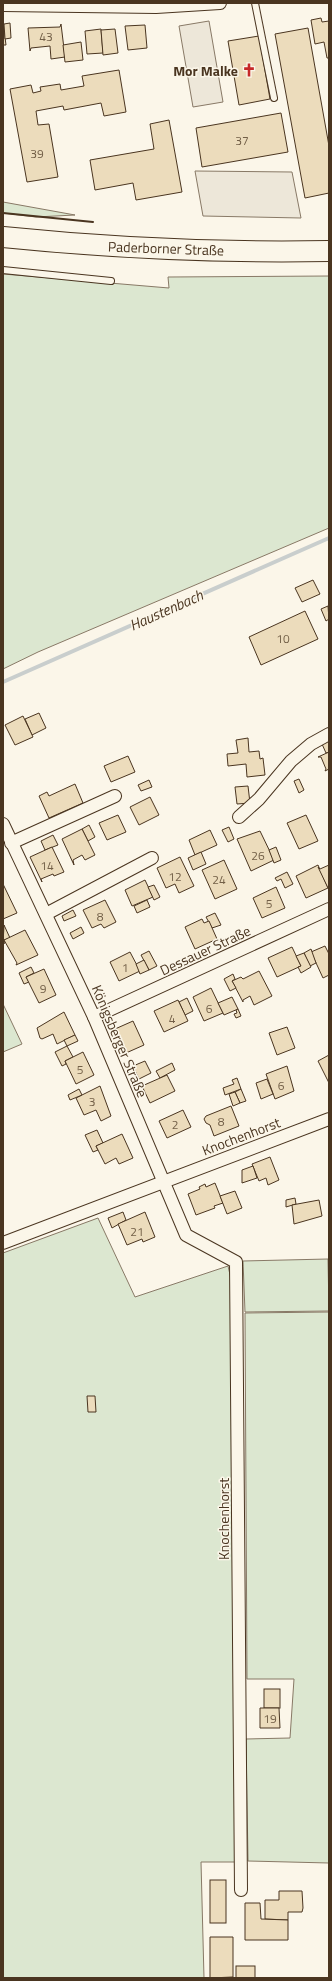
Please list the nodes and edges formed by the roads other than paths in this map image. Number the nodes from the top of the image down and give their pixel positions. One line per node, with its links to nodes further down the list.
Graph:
1 (220, 3): 4 (street)
2 (255, 3): 5 (lane)
3 (3, 5): 4 (street)
4 (165, 5)
5 (274, 98)
6 (3, 237): 7 (main road, Paderborner Straße)
7 (329, 251)
8 (3, 270): 9 (lane)
9 (111, 281)
10 (329, 734): 12 (street)
11 (115, 796): 14 (street)
12 (239, 817)
13 (3, 824): 14 (street, Königsberger Straße)
14 (11, 843): 17 (street, Königsberger Straße)
15 (152, 858): 17 (street)
16 (329, 909): 18 (street, Dessauer Straße)
17 (46, 914): 18 (street, Königsberger Straße)
18 (94, 1017): 20 (street, Königsberger Straße)
19 (329, 1119): 20 (street, Knochenhorst)
20 (164, 1182): 21 (street, Knochenhorst); 22 (street, Knochenhorst)
21 (3, 1243)
22 (241, 1890)

